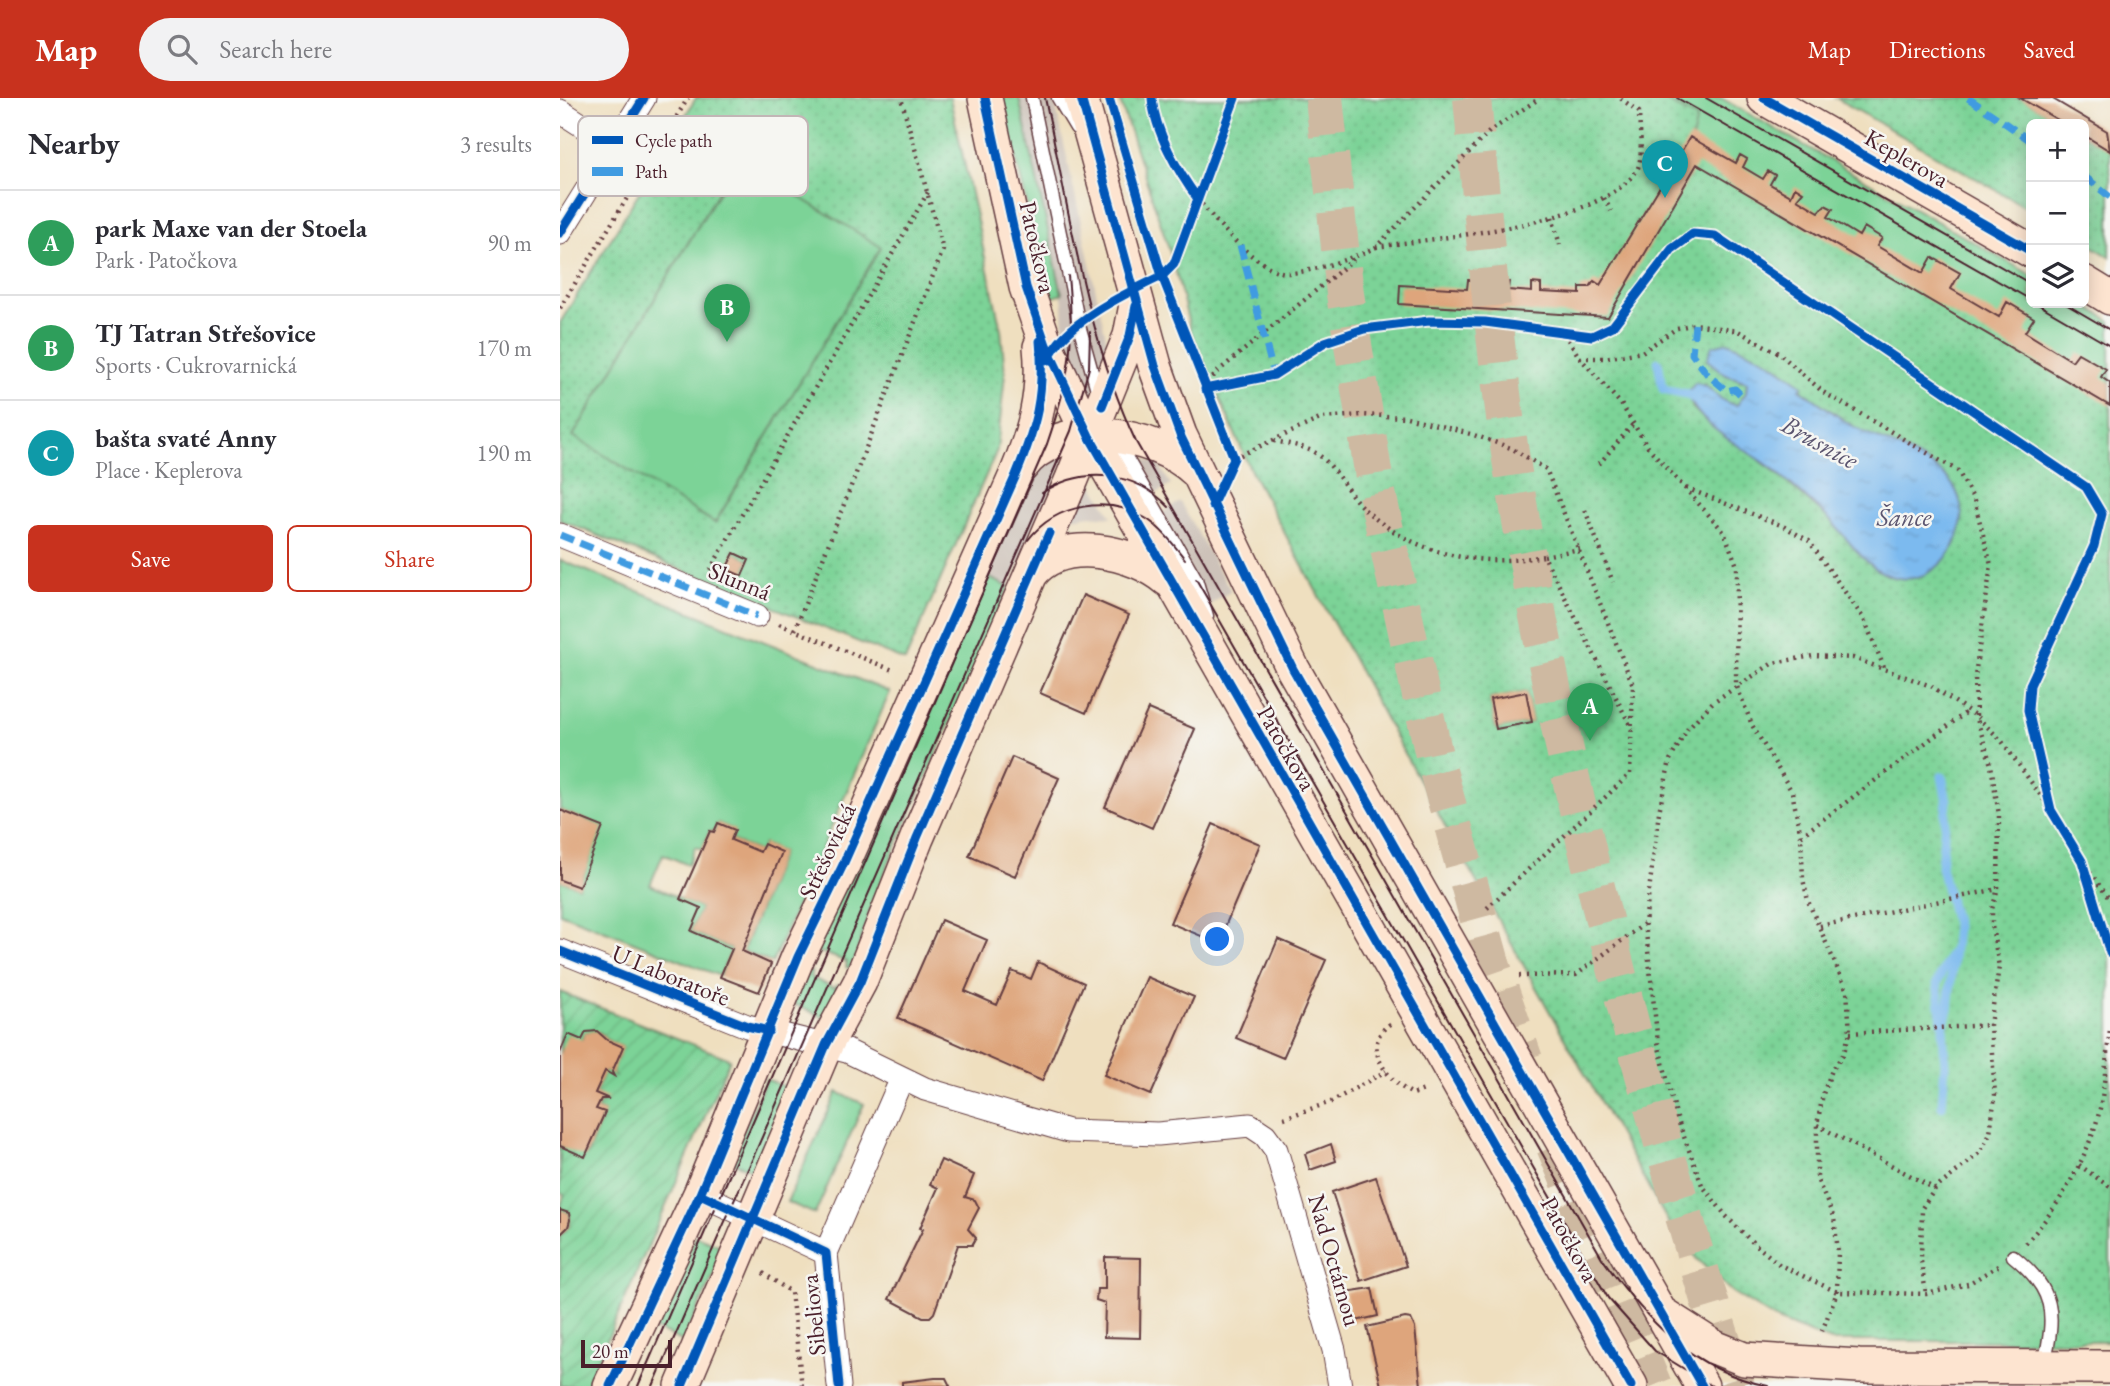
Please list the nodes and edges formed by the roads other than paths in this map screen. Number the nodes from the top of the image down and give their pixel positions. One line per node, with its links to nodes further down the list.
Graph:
1 (644, 98): 8 (street)
2 (985, 98): 17 (main road, Patočkova)
3 (1032, 98): 18 (lane)
4 (1058, 98): 10 (lane)
5 (1082, 98): 10 (main road, Patočkova)
6 (1764, 98): 13 (main road, Keplerova)
7 (560, 111): 9 (street)
8 (633, 116)
9 (578, 123)
10 (1100, 167): 15 (main road, Patočkova)
11 (583, 196): 12 (street)
12 (560, 233)
13 (2026, 248)
14 (2089, 285): 16 (main road)
15 (1136, 295): 18 (main road); 20 (main road, Patočkova)
16 (2110, 298)
17 (1038, 324): 19 (main road, Patočkova); 21 (main road, Střešovická)
18 (1102, 406): 19 (main road)
19 (1102, 437): 20 (main road); 21 (main road); 23 (main road); 24 (main road, Patočkova); 26 (lane)
20 (1195, 471): 36 (main road, Patočkova)
21 (1016, 475): 28 (main road, Střešovická)
22 (560, 535): 25 (street, Slunná)
23 (1031, 574): 24 (main road); 29 (main road)
24 (1168, 580): 26 (main road, Patočkova)
25 (757, 616)
26 (1224, 677): 39 (main road, Patočkova)
27 (560, 951): 28 (street, U Laboratoře)
28 (769, 1031): 29 (street, U Laboratoře); 32 (main road, Střešovická)
29 (826, 1045): 30 (street, U Laboratoře); 33 (main road)
30 (902, 1078): 31 (street, U Laboratoře); 34 (street)
31 (1271, 1142): 43 (street, Nad Octárnou)
32 (700, 1194): 33 (street, Sibeliova); 40 (main road, Střešovická)
33 (752, 1220): 34 (street, Sibeliova); 41 (main road)
34 (826, 1253): 42 (street, Sibeliova)
35 (2013, 1256): 38 (lane)
36 (1662, 1314): 38 (main road); 45 (main road, Patočkova)
37 (2110, 1367): 38 (main road)
38 (2044, 1368)
39 (1625, 1375): 44 (main road)
40 (610, 1386)
41 (682, 1386)
42 (839, 1386)
43 (1340, 1386)
44 (1647, 1386)
45 (1702, 1386)

